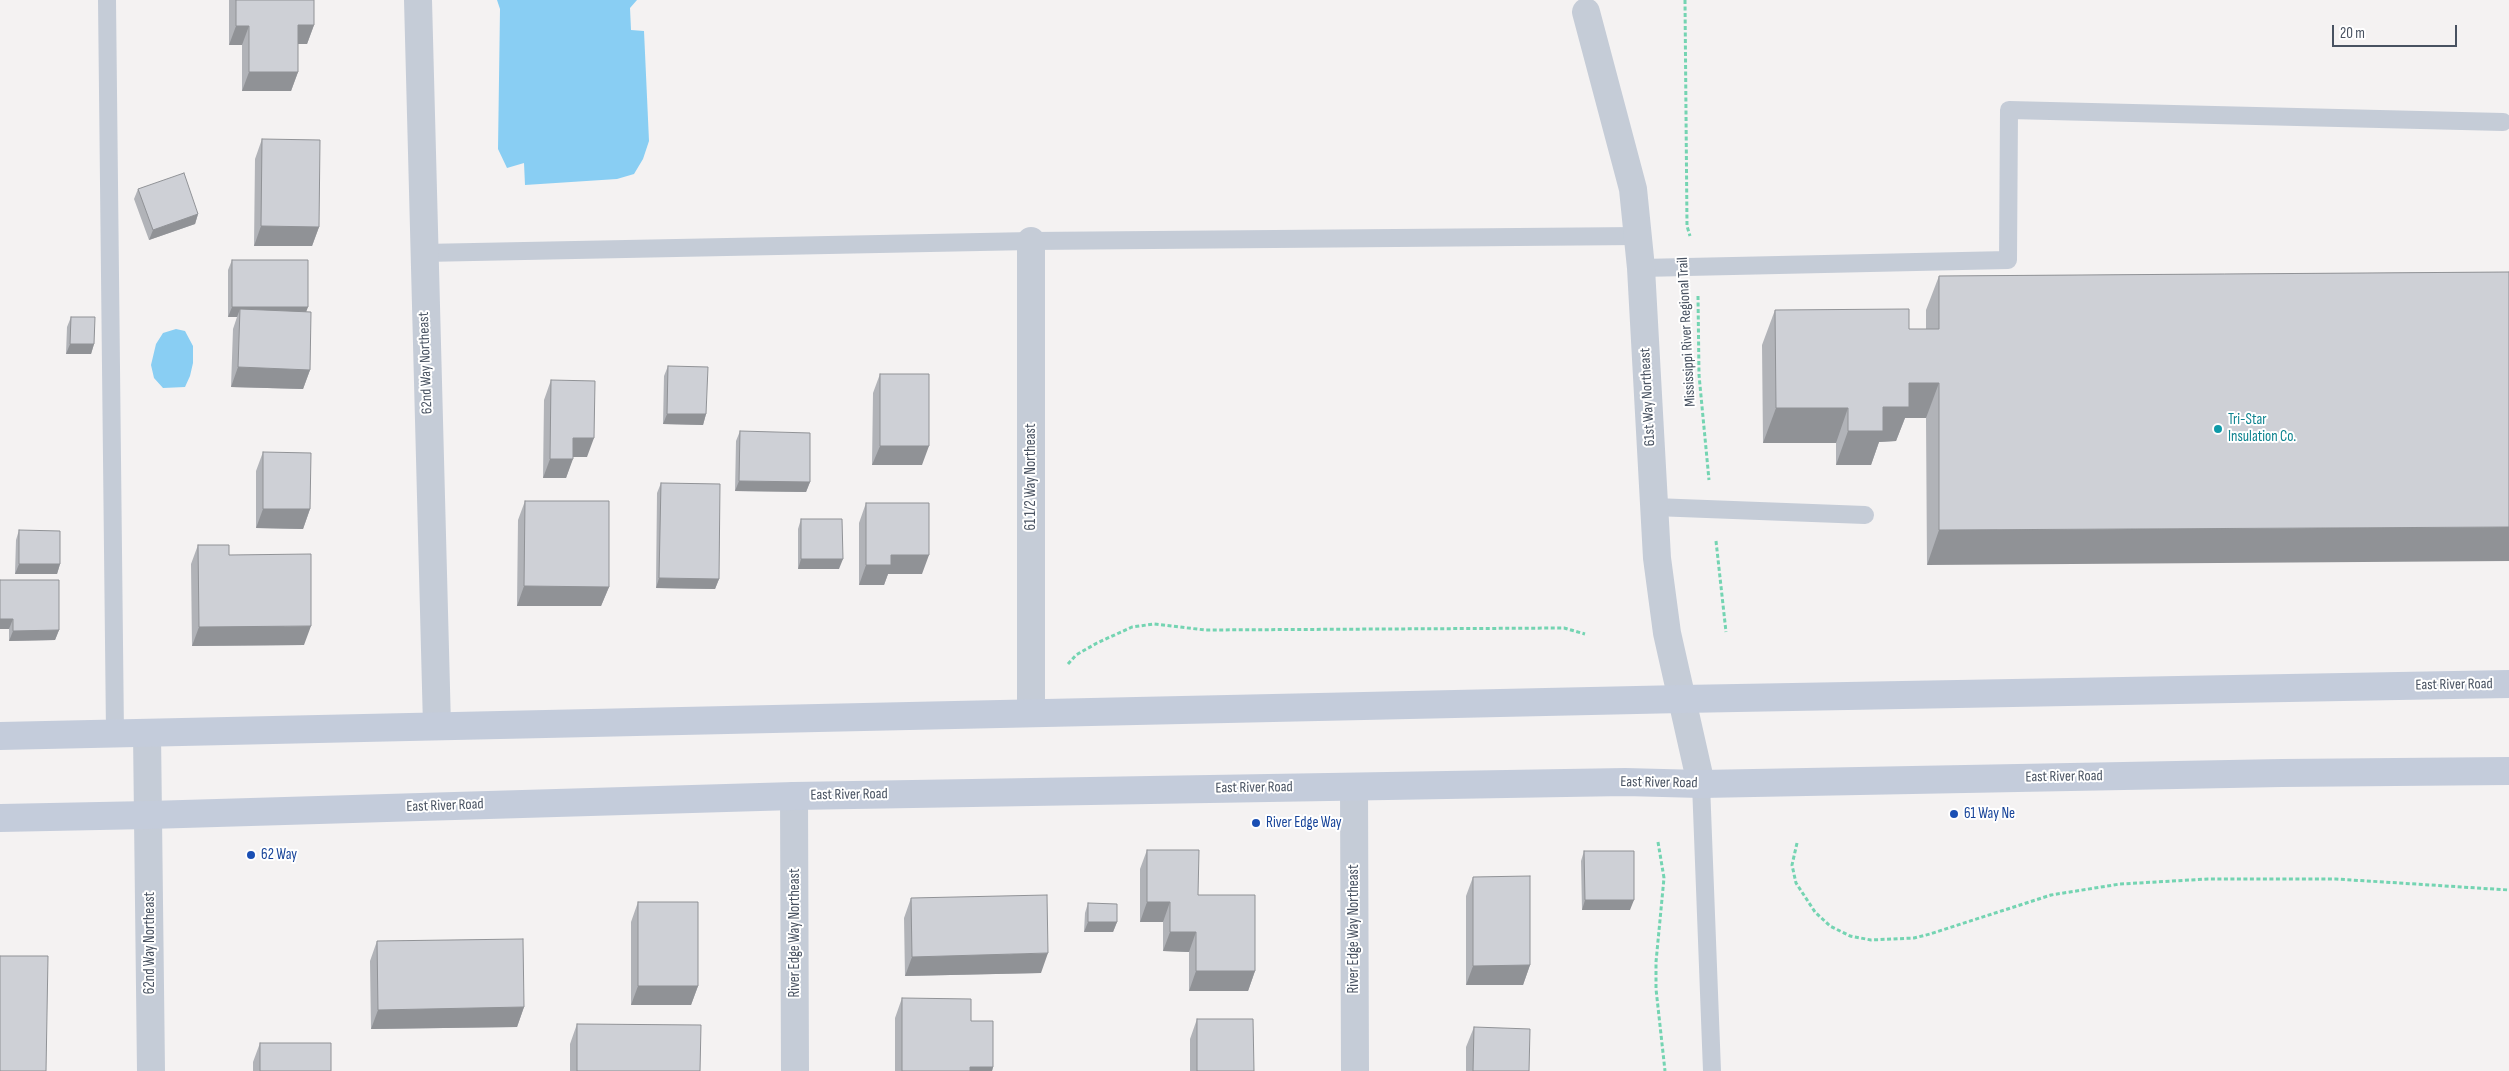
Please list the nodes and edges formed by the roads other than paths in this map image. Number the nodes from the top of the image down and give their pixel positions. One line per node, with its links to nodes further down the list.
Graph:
1 (107, 0): 16 (lane)
2 (418, 0): 7 (street, 62nd Way Northeast)
3 (1586, 12): 5 (street, 61st Way Northeast)
4 (2503, 122): 8 (lane)
5 (1639, 236): 6 (lane); 8 (street, 61st Way Northeast)
6 (1030, 241): 7 (lane); 13 (street, 61 1/2 Way Northeast)
7 (423, 253): 14 (street, 62nd Way Northeast)
8 (1641, 268): 9 (street, 61st Way Northeast)
9 (1654, 507): 10 (lane); 12 (street, 61st Way Northeast)
10 (1865, 515)
11 (2509, 684): 12 (main road, East River Road)
12 (1682, 699): 13 (main road, East River Road); 19 (street, 61st Way Northeast)
13 (1031, 713): 14 (main road, East River Road)
14 (436, 726): 15 (main road, East River Road)
15 (147, 733): 16 (main road, East River Road); 22 (street, 62nd Way Northeast)
16 (115, 734): 17 (main road, East River Road)
17 (0, 736)
18 (2509, 772): 19 (main road, East River Road)
19 (1701, 784): 20 (main road, East River Road); 27 (lane)
20 (1354, 787): 21 (main road, East River Road); 26 (street, River Edge Way Northeast)
21 (794, 796): 22 (main road, East River Road); 25 (street, River Edge Way Northeast)
22 (149, 816): 23 (main road, East River Road); 24 (street, 62nd Way Northeast)
23 (0, 818)
24 (151, 1071)
25 (795, 1071)
26 (1355, 1071)
27 (1712, 1071)

